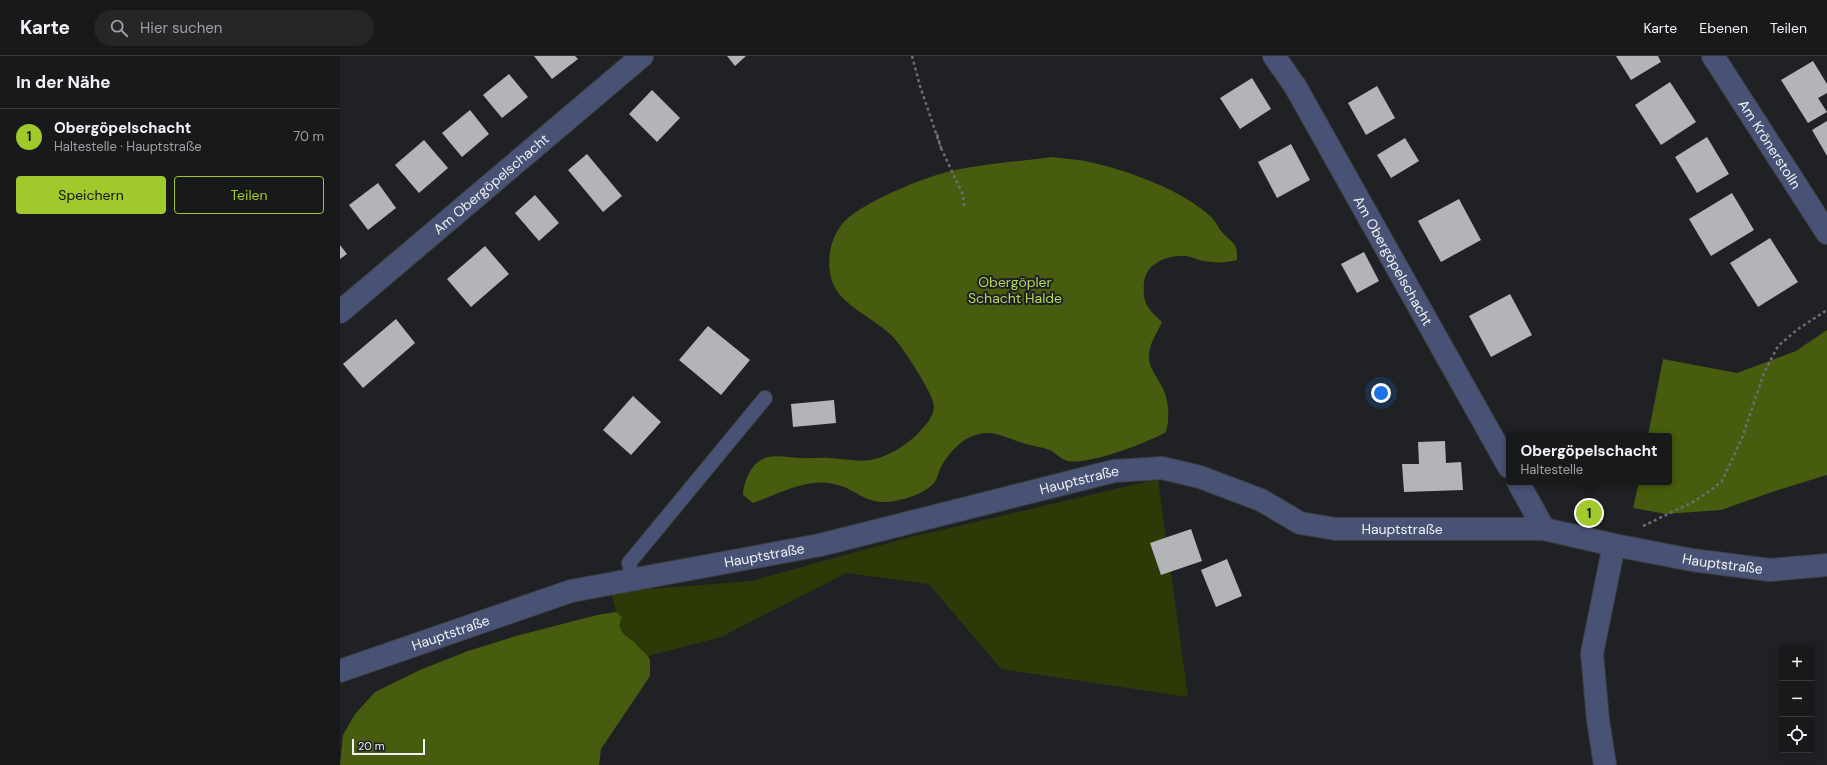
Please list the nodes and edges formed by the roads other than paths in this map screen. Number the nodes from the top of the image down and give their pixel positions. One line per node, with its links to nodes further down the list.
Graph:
1 (642, 56): 5 (street, Am Obergöpelschacht)
2 (1274, 56): 7 (street, Am Obergöpelschacht)
3 (1713, 56): 4 (street, Am Krönerstolln)
4 (1827, 233)
5 (340, 312)
6 (765, 398): 12 (lane)
7 (1506, 462)
8 (1520, 485): 9 (street)
9 (1544, 529): 10 (street, Hauptstraße); 12 (street, Hauptstraße)
10 (1614, 545): 11 (street, Hauptstraße); 14 (street)
11 (1827, 565)
12 (632, 579): 13 (street, Hauptstraße)
13 (340, 671)
14 (1605, 765)

